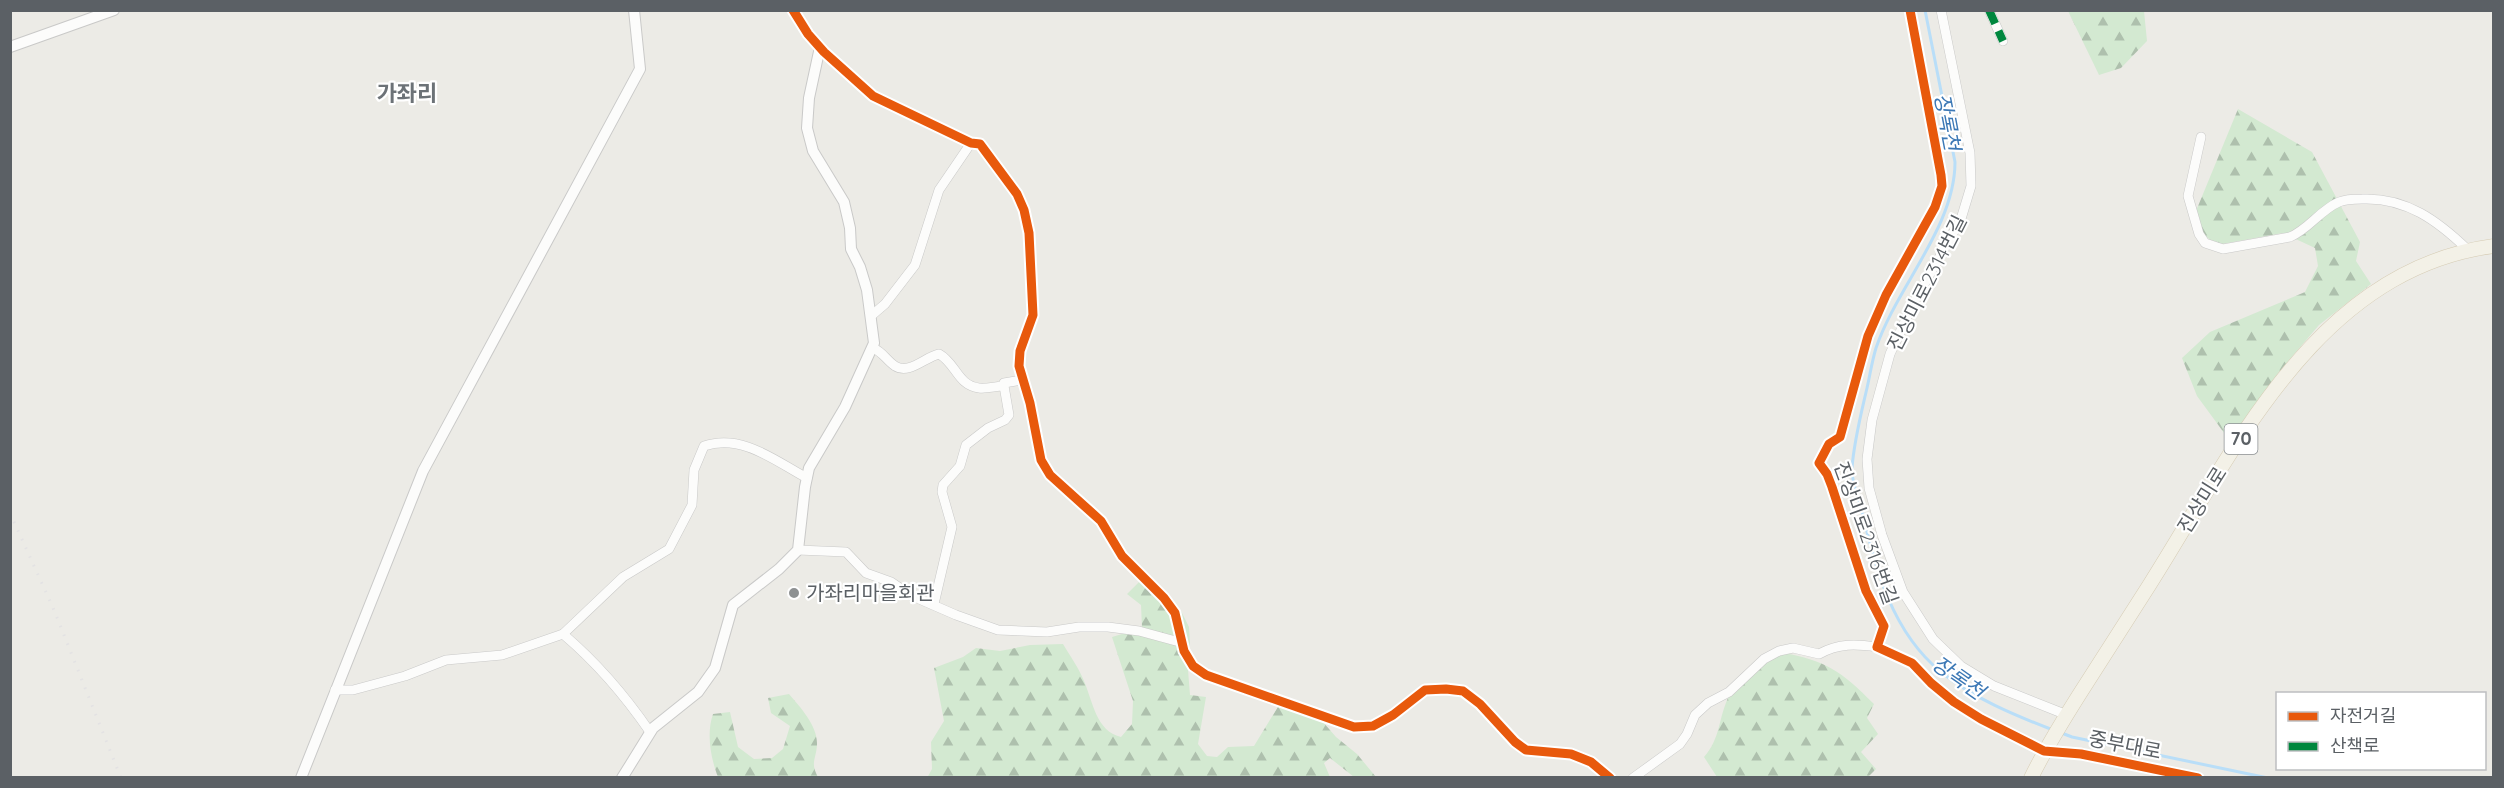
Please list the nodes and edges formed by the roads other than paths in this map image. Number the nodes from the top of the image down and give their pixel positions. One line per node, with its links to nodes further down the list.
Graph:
1 (114, 10): 9 (street)
2 (634, 10): 24 (street)
3 (793, 10): 8 (street)
4 (1910, 10): 23 (street, 진상미로2316번길)
5 (1941, 10): 25 (street, 진상미로2314번길)
6 (1989, 10): 7 (street)
7 (2003, 42)
8 (820, 47): 11 (street); 14 (street)
9 (10, 48)
10 (2201, 137): 13 (street)
11 (971, 143): 14 (street); 16 (street)
12 (2493, 246): 13 (main road, 진상미로 / 70)
13 (2468, 250): 25 (main road, 진상미로 / 70)
14 (871, 316): 15 (street)
15 (873, 348): 17 (street); 18 (street)
16 (1022, 380): 17 (street); 22 (street)
17 (1004, 386): 20 (street)
18 (807, 478): 19 (street); 21 (street)
19 (798, 550): 20 (street); 26 (street)
20 (934, 604): 22 (street)
21 (563, 634): 24 (street); 26 (street)
22 (1183, 643): 30 (street)
23 (1877, 646): 27 (street); 31 (street)
24 (335, 690): 28 (street)
25 (2066, 716): 27 (main road, 70)
26 (650, 732): 29 (street)
27 (2046, 749): 32 (main road, 70); 33 (street, 중부대로)
28 (300, 777)
29 (622, 777)
30 (1610, 777)
31 (1633, 777)
32 (2031, 777)
33 (2198, 777)

